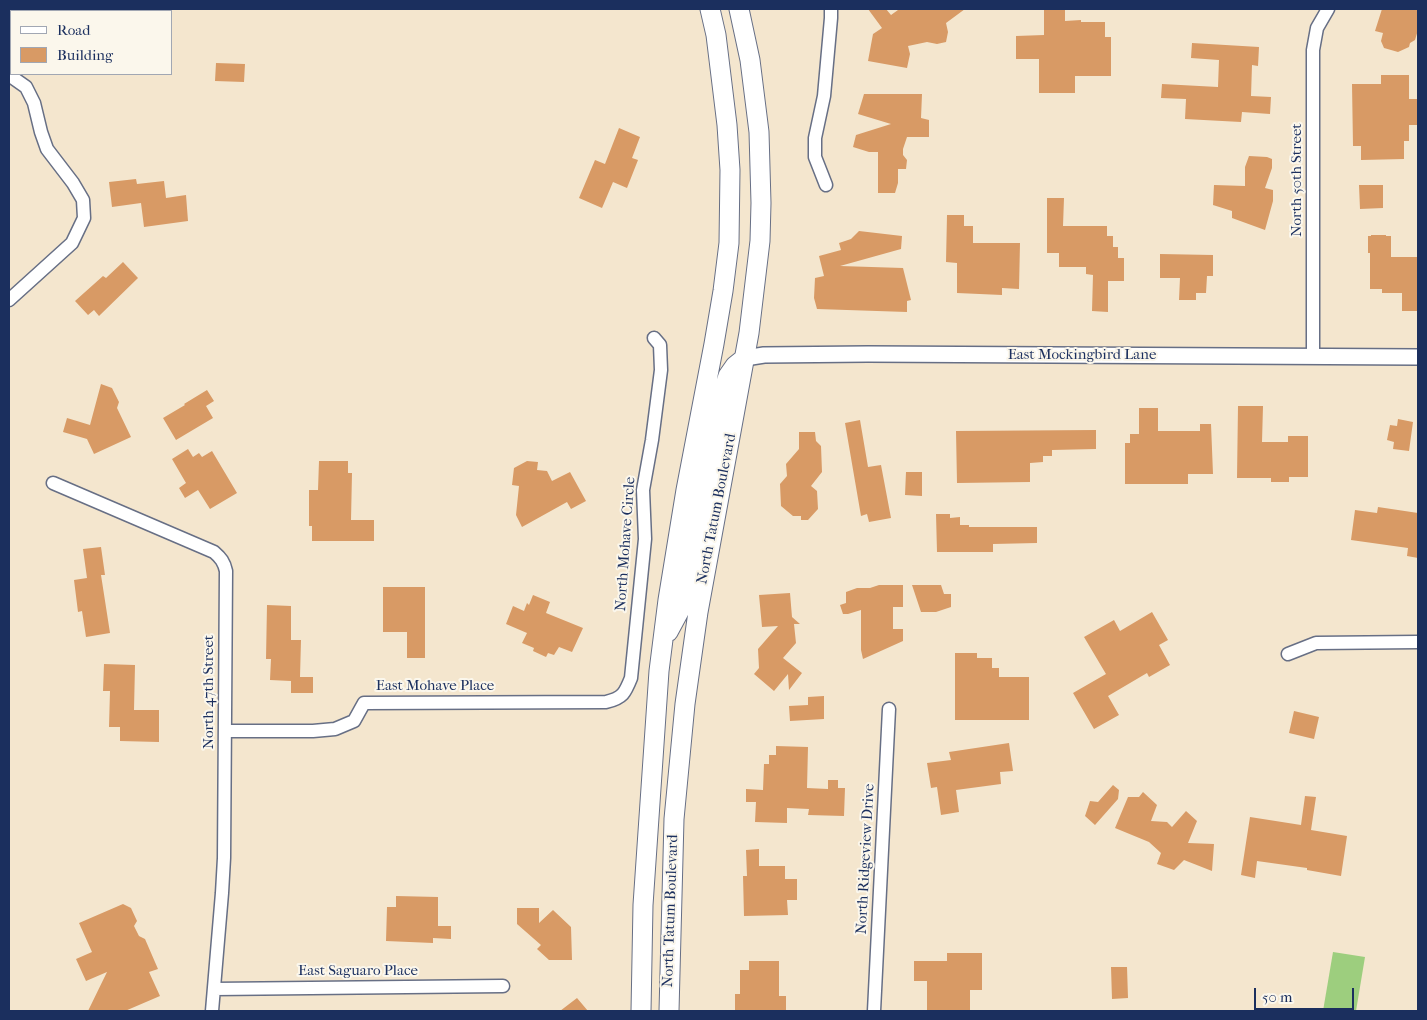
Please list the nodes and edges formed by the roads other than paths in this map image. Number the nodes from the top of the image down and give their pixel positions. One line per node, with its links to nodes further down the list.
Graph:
1 (710, 9): 14 (main road, North Tatum Boulevard)
2 (739, 9): 11 (main road, North Tatum Boulevard)
3 (831, 9): 6 (street)
4 (1328, 9): 9 (street, North 50th Street)
5 (9, 75): 7 (street)
6 (826, 185)
7 (9, 300)
8 (654, 338): 16 (street, North Mohave Circle)
9 (1313, 355): 10 (street, East Mockingbird Lane); 11 (street, East Mockingbird Lane)
10 (1418, 357)
11 (745, 358): 14 (main road); 23 (main road, North Tatum Boulevard)
12 (53, 483): 18 (street, North 47th Street)
13 (1418, 642): 15 (street)
14 (662, 644): 22 (main road, North Tatum Boulevard)
15 (1288, 654)
16 (625, 693): 18 (street, East Mohave Place)
17 (889, 709): 24 (street, North Ridgeview Drive)
18 (225, 731): 20 (street, North 47th Street)
19 (503, 986): 20 (street, East Saguaro Place)
20 (214, 988): 21 (street, North 47th Street)
21 (212, 1011)
22 (641, 1011)
23 (668, 1011)
24 (874, 1011)

